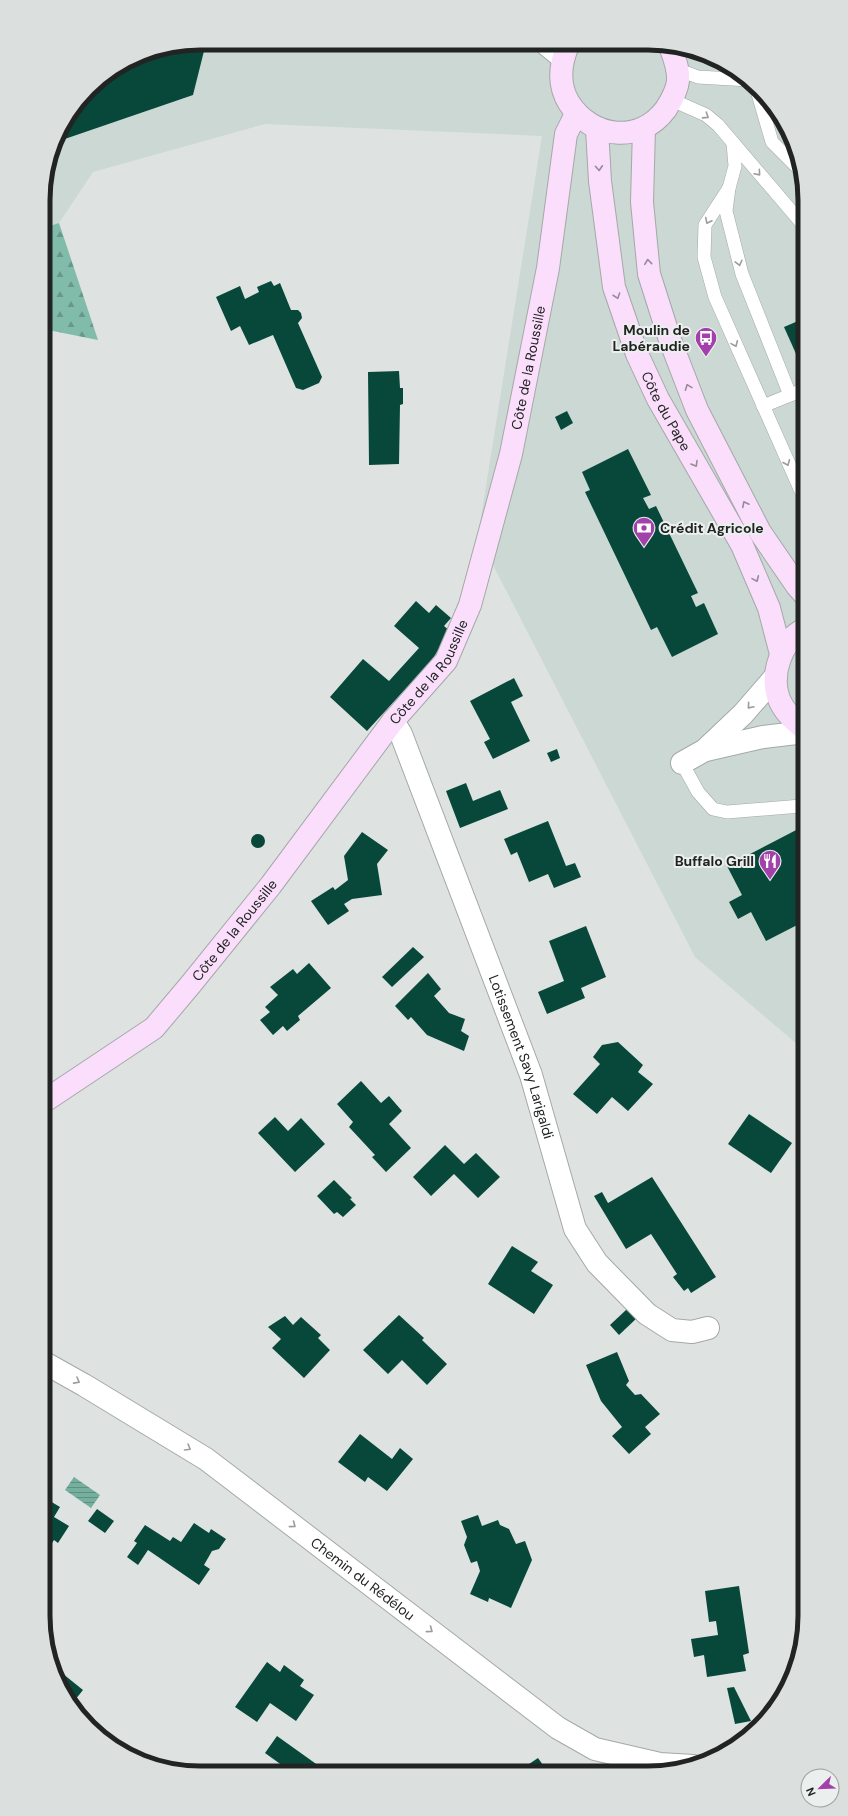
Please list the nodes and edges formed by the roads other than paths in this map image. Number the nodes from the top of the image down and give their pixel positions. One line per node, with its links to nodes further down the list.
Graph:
1 (560, 50): 7 (street)
2 (673, 52): 3 (street)
3 (676, 69): 4 (lane); 5 (street)
4 (737, 79)
5 (672, 100): 8 (street); 10 (lane, one-way to 10)
6 (760, 100): 11 (lane)
7 (576, 114): 9 (street); 22 (street, Côte de la Roussille)
8 (644, 128): 9 (street); 18 (street, Côte du Pape, one-way to 8)
9 (596, 129): 20 (street, Côte du Pape, one-way to 20)
10 (733, 143): 12 (lane); 13 (lane, one-way to 13)
11 (794, 164)
12 (729, 188): 15 (lane, one-way to 15); 16 (lane, one-way to 16)
13 (798, 219)
14 (798, 391): 15 (lane)
15 (790, 395): 16 (lane)
16 (763, 406): 17 (lane, one-way to 17)
17 (798, 484)
18 (798, 587)
19 (798, 635): 20 (street)
20 (781, 654): 21 (street)
21 (776, 676): 23 (street); 25 (street, one-way to 25)
22 (393, 722): 28 (street, Côte de la Roussille); 29 (street, Lotissement Savy Larigaldi)
23 (798, 725)
24 (798, 732): 25 (street)
25 (705, 750): 26 (street)
26 (682, 762): 27 (lane)
27 (798, 806)
28 (50, 1097)
29 (708, 1328)
30 (50, 1366): 31 (street, Chemin du Rédélou, one-way to 31)
31 (670, 1765)

